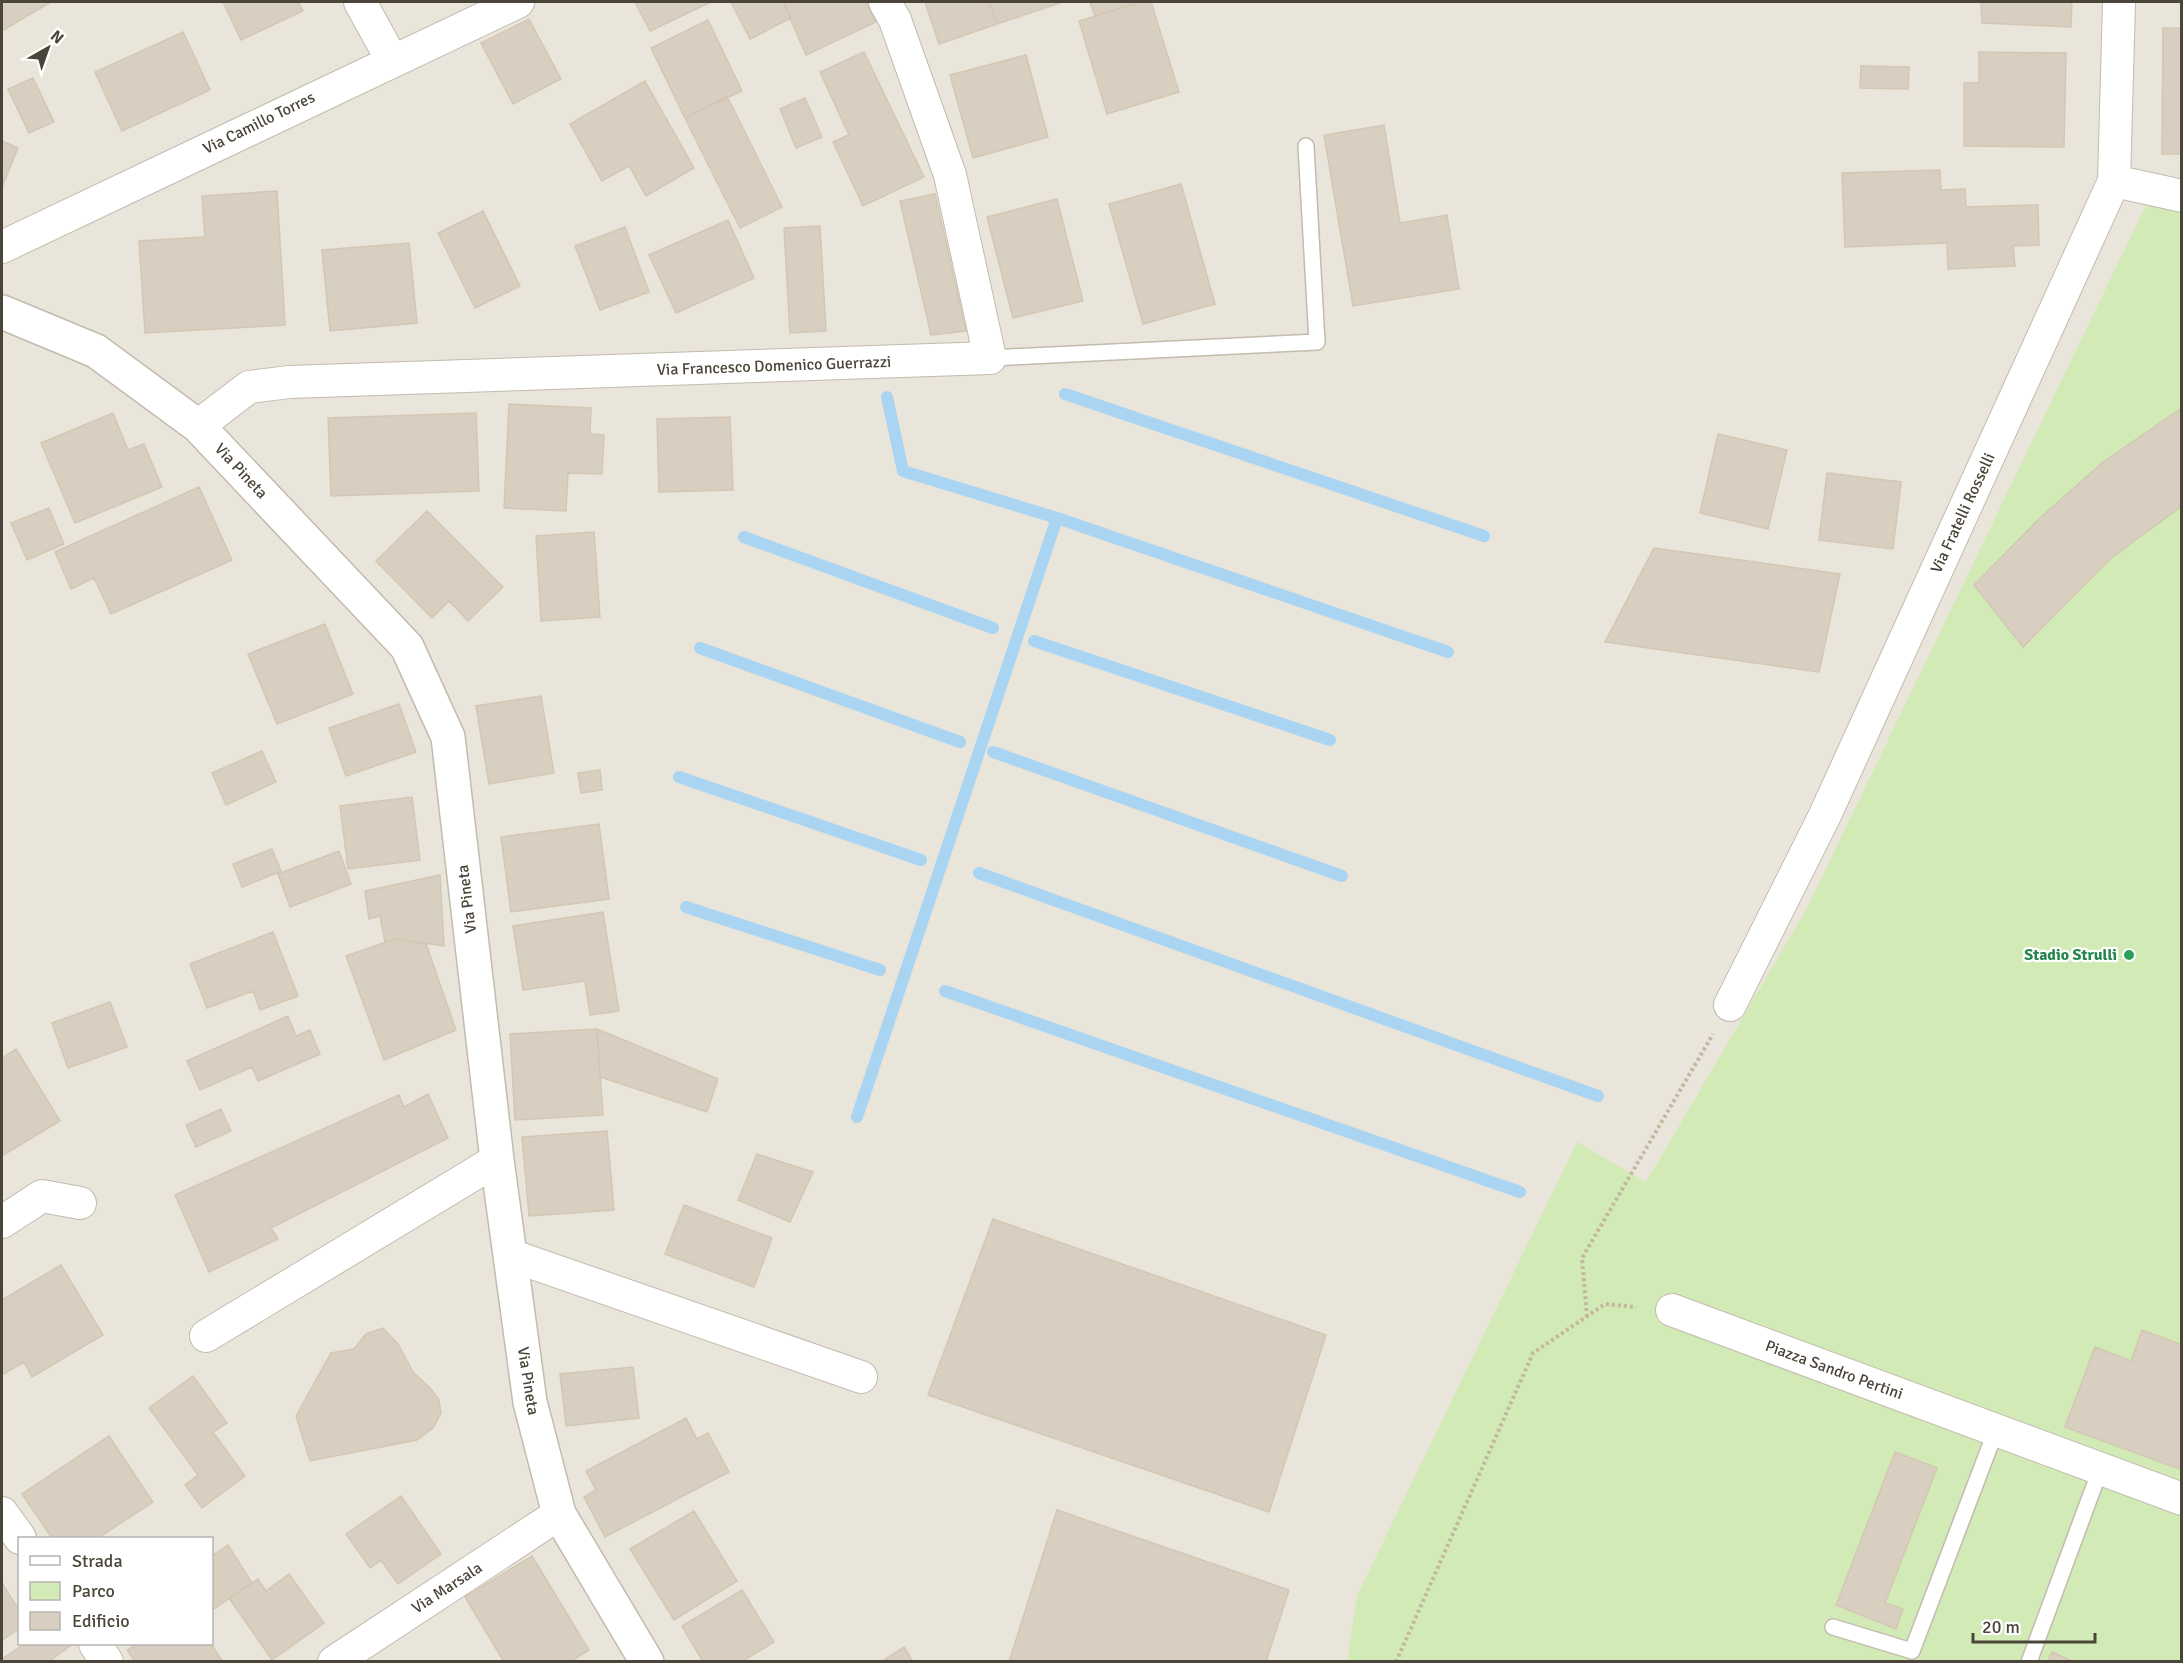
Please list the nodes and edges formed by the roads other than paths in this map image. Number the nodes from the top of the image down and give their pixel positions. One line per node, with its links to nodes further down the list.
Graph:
1 (360, 2): 5 (street)
2 (518, 2): 5 (street, Via Camillo Torres)
3 (885, 2): 11 (street)
4 (2119, 2): 7 (street, Via Fratelli Rosselli)
5 (392, 60): 9 (street, Via Camillo Torres)
6 (1306, 147): 11 (lane)
7 (2115, 181): 8 (street); 13 (street, Via Fratelli Rosselli)
8 (2181, 196)
9 (2, 247)
10 (4, 316): 12 (street, Via Pineta)
11 (990, 358): 12 (street, Via Francesco Domenico Guerrazzi)
12 (198, 426): 14 (street, Via Pineta)
13 (1730, 1005)
14 (497, 1160): 17 (street, Via Pineta); 19 (street)
15 (80, 1203): 16 (street)
16 (2, 1222)
17 (510, 1255): 20 (street); 25 (street, Via Pineta)
18 (1672, 1310): 21 (street, Piazza Sandro Pertini)
19 (206, 1336)
20 (861, 1377)
21 (1996, 1430): 22 (street, Piazza Sandro Pertini); 27 (lane)
22 (2100, 1470): 23 (street, Piazza Sandro Pertini); 32 (lane)
23 (2181, 1499)
24 (2, 1513): 26 (street)
25 (559, 1514): 30 (street, Via Marsala); 31 (street, Via Pineta)
26 (19, 1537)
27 (1833, 1627)
28 (95, 1645): 29 (street)
29 (107, 1662)
30 (334, 1662)
31 (647, 1662)
32 (2029, 1662)

